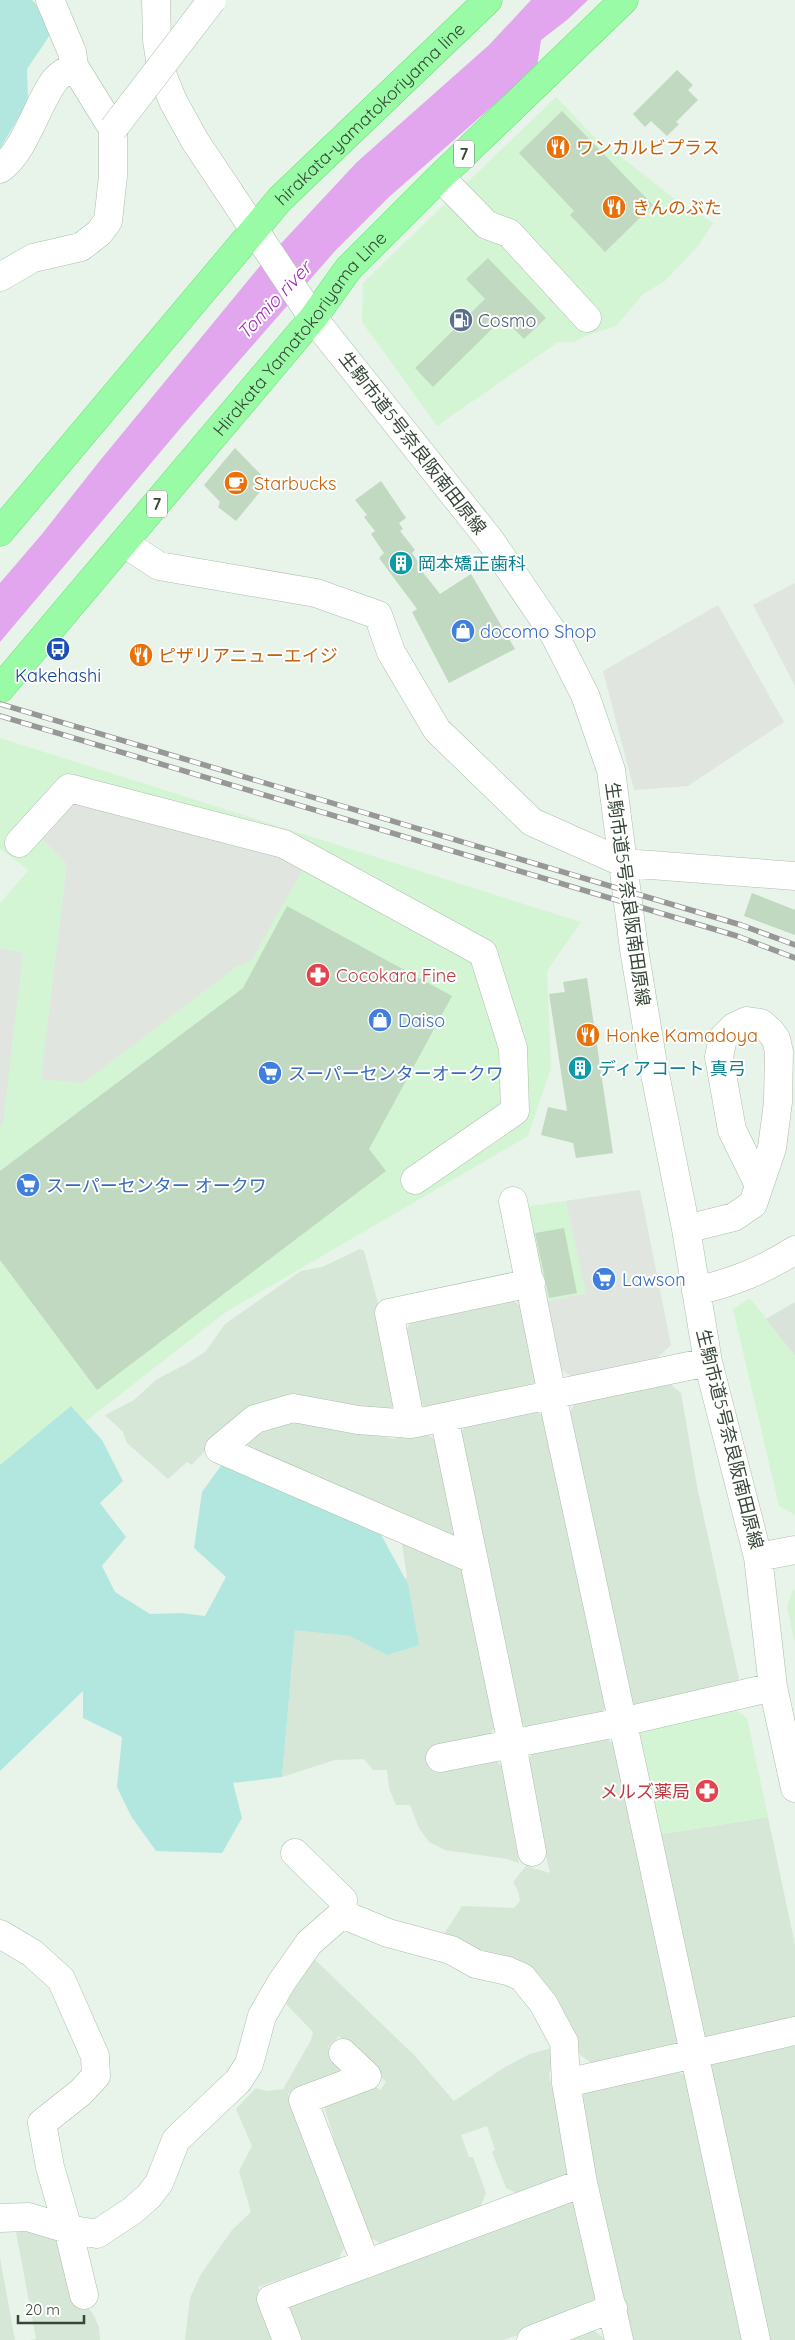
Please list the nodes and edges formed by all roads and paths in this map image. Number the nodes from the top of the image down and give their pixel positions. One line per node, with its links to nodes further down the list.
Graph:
1 (50, 0): 6 (street)
2 (156, 0): 10 (street)
3 (212, 0): 7 (street, bridge)
4 (488, 0): 10 (main road, hirakata-yamatokoriyama line)
5 (624, 0): 9 (main road, Hirakata Yamatokoriyama Line / 7)
6 (74, 66): 7 (street); 8 (street)
7 (113, 129): 11 (street)
8 (0, 168)
9 (440, 177): 12 (main road, Hirakata Yamatokoriyama Line / 7); 13 (street)
10 (253, 230): 12 (street, 生駒市道5号奈良阪南田原線); 14 (main road)
11 (0, 277)
12 (313, 318): 15 (main road, Hirakata Yamatokoriyama Line / 7); 18 (street, 生駒市道5号奈良阪南田原線)
13 (587, 318)
14 (0, 532)
15 (124, 543): 16 (main road, Hirakata Yamatokoriyama Line / 7); 18 (street)
16 (0, 689)
17 (19, 843): 20 (street)
18 (624, 863): 19 (street); 23 (street, 生駒市道5号奈良阪南田原線)
19 (795, 876)
20 (415, 1180)
21 (758, 1183): 21 (street); 23 (street)
22 (513, 1201): 25 (street)
23 (686, 1229): 26 (street, 生駒市道5号奈良阪南田原線)
24 (795, 1250): 26 (street)
25 (531, 1283): 28 (street); 30 (street)
26 (696, 1291): 27 (street, 生駒市道5号奈良阪南田原線)
27 (708, 1362): 28 (street); 32 (street, 生駒市道5号奈良阪南田原線)
28 (552, 1395): 29 (street); 35 (street)
29 (444, 1417): 30 (street); 33 (street)
30 (411, 1424): 33 (street)
31 (795, 1550): 32 (street)
32 (758, 1557): 34 (street, 生駒市道5号奈良阪南田原線)
33 (473, 1559): 36 (street)
34 (773, 1687): 35 (street); 38 (street, 生駒市道5号奈良阪南田原線)
35 (622, 1722): 36 (street); 45 (street)
36 (512, 1744): 37 (street); 39 (street)
37 (440, 1758)
38 (795, 1788)
39 (532, 1852)
40 (295, 1853): 41 (street)
41 (342, 1914): 46 (street); 49 (street)
42 (0, 1934): 49 (street)
43 (795, 2031): 45 (street)
44 (344, 2053): 50 (street)
45 (693, 2054): 46 (street); 56 (street)
46 (566, 2082): 47 (street)
47 (582, 2183): 50 (street); 52 (street)
48 (0, 2218): 49 (street)
49 (68, 2229): 51 (street)
50 (366, 2264): 53 (street)
51 (84, 2295)
52 (613, 2308): 54 (street); 55 (street)
53 (287, 2340)
54 (531, 2340)
55 (619, 2340)
56 (756, 2340)

